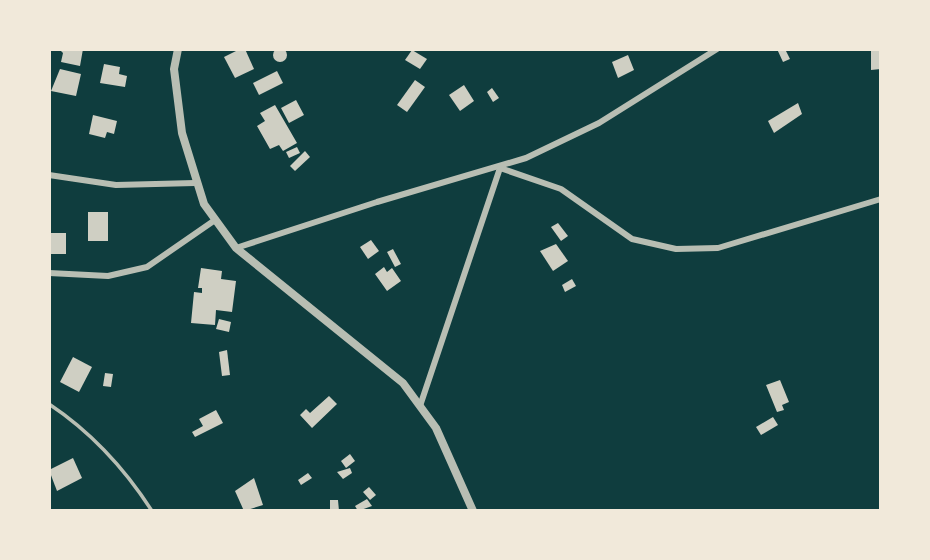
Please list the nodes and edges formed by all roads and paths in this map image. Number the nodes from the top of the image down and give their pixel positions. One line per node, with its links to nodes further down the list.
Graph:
1 (178, 49): 5 (street)
2 (717, 49): 3 (street)
3 (500, 168): 6 (street); 8 (street); 11 (street)
4 (49, 175): 5 (street)
5 (195, 183): 7 (street)
6 (881, 199)
7 (215, 220): 8 (street); 9 (street)
8 (236, 248): 11 (street)
9 (49, 273)
10 (49, 404): 13 (lane)
11 (420, 406): 12 (street)
12 (470, 509)
13 (152, 511)

